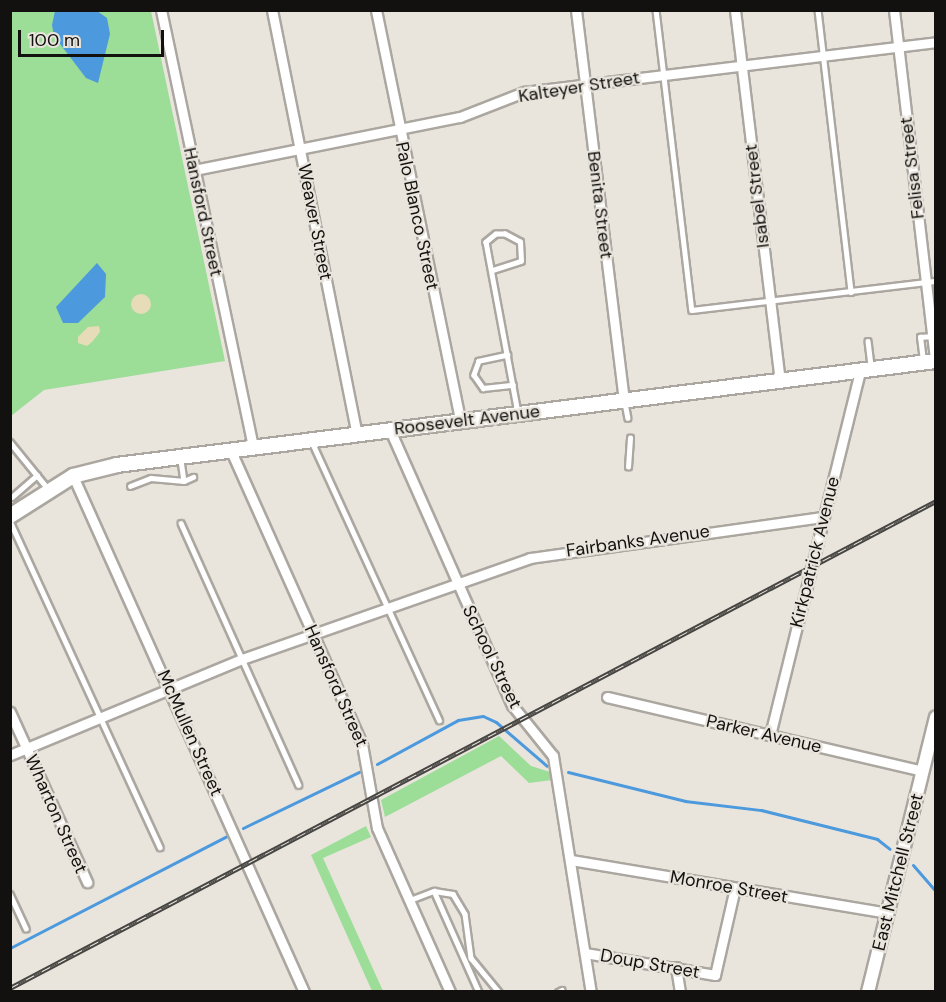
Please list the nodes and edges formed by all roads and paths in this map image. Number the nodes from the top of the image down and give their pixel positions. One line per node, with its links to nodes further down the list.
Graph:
1 (161, 10): 17 (street, Hansford Street)
2 (272, 10): 16 (street, Weaver Street)
3 (376, 10): 15 (street, Palo Blanco Street)
4 (576, 10): 14 (street, Benita Street)
5 (656, 10): 13 (lane)
6 (735, 10): 12 (street, Isabel Street)
7 (818, 10): 11 (lane)
8 (894, 10): 10 (street, Felisa Street)
9 (936, 42): 10 (street, Kalteyer Street)
10 (898, 46): 11 (street, Kalteyer Street); 19 (street, Felisa Street)
11 (824, 55): 12 (street, Kalteyer Street); 20 (lane)
12 (741, 65): 13 (street, Kalteyer Street); 22 (street, Isabel Street)
13 (663, 74): 14 (street, Kalteyer Street); 22 (lane)
14 (585, 84): 15 (street, Kalteyer Street); 29 (street, Benita Street)
15 (400, 131): 16 (street, Kalteyer Street); 32 (street, Palo Blanco Street)
16 (300, 151): 17 (street, Kalteyer Street); 34 (street, Weaver Street)
17 (194, 170): 38 (street, Hansford Street)
18 (493, 270): 18 (lane); 24 (lane)
19 (931, 282): 20 (lane); 21 (street, Felisa Street)
20 (851, 292): 22 (lane)
21 (932, 299): 25 (street, Felisa Street)
22 (769, 301): 27 (street, Isabel Street)
23 (868, 341): 26 (lane)
24 (508, 355): 28 (lane); 28 (lane)
25 (931, 362): 26 (main road, Roosevelt Avenue)
26 (865, 369): 27 (main road, Roosevelt Avenue); 50 (street, Kirkpatrick Avenue)
27 (780, 381): 29 (main road, Roosevelt Avenue)
28 (513, 385): 30 (lane)
29 (624, 400): 30 (main road, Roosevelt Avenue); 31 (lane)
30 (518, 413): 32 (main road, Roosevelt Avenue)
31 (628, 418)
32 (460, 421): 33 (main road, Roosevelt Avenue)
33 (390, 430): 34 (main road, Roosevelt Avenue); 53 (street, School Street)
34 (357, 434): 36 (main road, Roosevelt Avenue)
35 (630, 438): 41 (lane)
36 (311, 440): 38 (main road, Roosevelt Avenue); 54 (lane)
37 (10, 442): 42 (lane)
38 (253, 448): 39 (main road, Roosevelt Avenue)
39 (231, 451): 40 (main road, Roosevelt Avenue); 55 (street, Hansford Street)
40 (180, 457): 43 (main road, Roosevelt Avenue); 45 (lane)
41 (628, 467)
42 (37, 475): 47 (lane); 48 (lane)
43 (73, 476): 47 (main road, Roosevelt Avenue); 57 (street, McMullen Street)
44 (193, 477): 45 (lane)
45 (184, 481): 46 (lane)
46 (130, 486)
47 (49, 490): 49 (main road, Roosevelt Avenue)
48 (11, 496): 49 (lane)
49 (16, 512)
50 (823, 517): 53 (street, Fairbanks Avenue); 63 (street, Kirkpatrick Avenue)
51 (10, 521): 60 (lane)
52 (181, 523): 56 (lane)
53 (456, 583): 54 (street, Fairbanks Avenue); 69 (street, School Street)
54 (387, 607): 55 (street, Fairbanks Avenue); 62 (lane)
55 (313, 634): 56 (street, Fairbanks Avenue); 74 (street, Hansford Street)
56 (243, 659): 57 (street, Fairbanks Avenue); 67 (lane)
57 (170, 687): 60 (street, Fairbanks Avenue); 79 (street, McMullen Street)
58 (606, 697): 63 (street, Parker Avenue)
59 (10, 712): 64 (street, Wharton Street)
60 (100, 717): 64 (street, Fairbanks Avenue); 68 (lane)
61 (936, 717): 66 (street, East Mitchell Street)
62 (440, 720)
63 (770, 735): 66 (street, Parker Avenue)
64 (27, 748): 65 (street, Fairbanks Avenue); 70 (street, Wharton Street)
65 (10, 755)
66 (922, 771): 75 (street, East Mitchell Street)
67 (299, 785)
68 (160, 847)
69 (571, 860): 71 (street, Monroe Street); 77 (street, School Street)
70 (87, 882)
71 (735, 888): 75 (street, Monroe Street); 78 (street, Doup Street)
72 (434, 891): 74 (lane); 81 (lane); 82 (lane)
73 (10, 894): 76 (lane)
74 (410, 901): 80 (street, Hansford Street)
75 (887, 913): 85 (street, East Mitchell Street)
76 (26, 928)
77 (585, 952): 78 (street, Doup Street); 83 (street, School Street)
78 (676, 967): 84 (street)
79 (304, 992)
80 (450, 992)
81 (479, 992)
82 (499, 992)
83 (591, 992)
84 (680, 992)
85 (868, 992)

